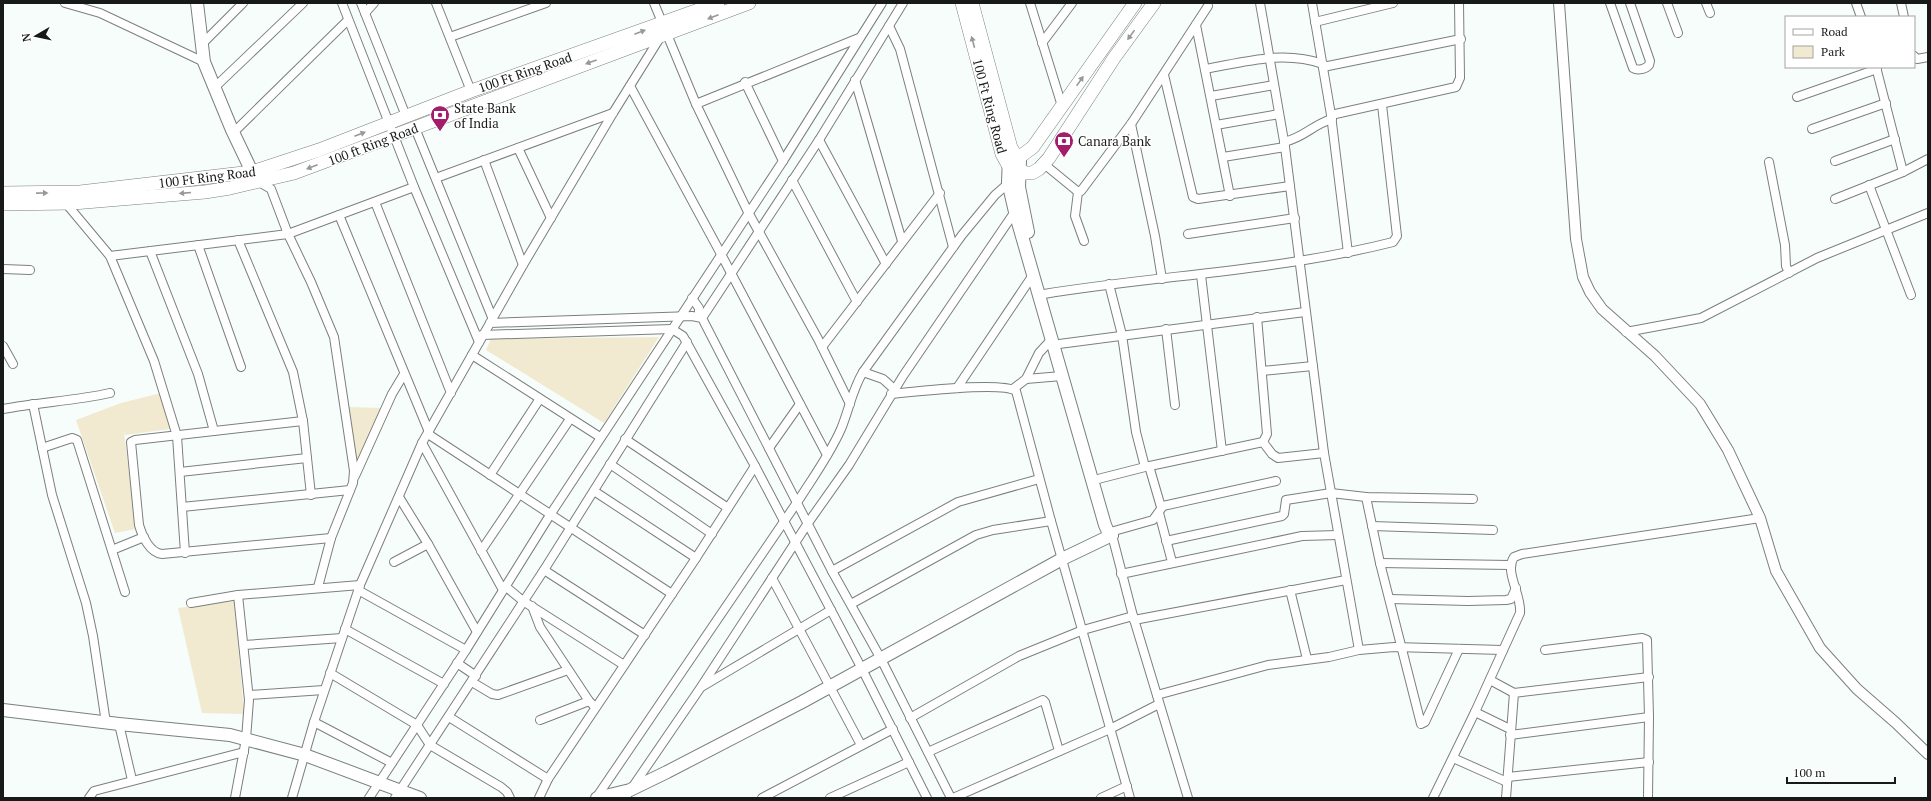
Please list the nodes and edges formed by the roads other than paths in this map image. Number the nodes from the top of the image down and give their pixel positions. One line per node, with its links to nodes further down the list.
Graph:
1 (65, 3): 52 (street)
2 (197, 3): 48 (main road)
3 (242, 3): 48 (street)
4 (303, 3): 61 (street)
5 (342, 3): 38 (street)
6 (361, 3): 34 (street)
7 (374, 3): 34 (street)
8 (436, 3): 44 (street)
9 (546, 3): 44 (street)
10 (654, 3): 42 (street)
11 (718, 3): 33 (main road, 100 Ft Ring Road)
12 (749, 3): 42 (main road, 100 ft Ring Road, one-way to 42)
13 (882, 3): 45 (street)
14 (903, 3): 41 (street)
15 (962, 3): 94 (main road, 100 Ft Ring Road, one-way to 15)
16 (972, 3): 86 (main road)
17 (1030, 3): 47 (street)
18 (1072, 3): 47 (street)
19 (1135, 3): 68 (main road, one-way to 19)
20 (1154, 3): 93 (main road, one-way to 93)
21 (1260, 3): 49 (street)
22 (1312, 3): 39 (street)
23 (1393, 3): 39 (street)
24 (1459, 3): 46 (street)
25 (1559, 3): 153 (street)
26 (1610, 3): 27 (street)
27 (1630, 3)
28 (1667, 3): 43 (street)
29 (1706, 3): 35 (street)
30 (1856, 3): 36 (street)
31 (1901, 3): 37 (street)
32 (1208, 4): 40 (street)
33 (699, 6): 42 (main road, 100 Ft Ring Road)
34 (365, 13): 71 (street)
35 (1710, 13)
36 (1861, 16)
37 (1904, 16)
38 (348, 20): 74 (street); 80 (street)
39 (1315, 22): 53 (street)
40 (1196, 25): 55 (street); 56 (street)
41 (889, 26): 57 (street); 105 (street)
42 (663, 31): 60 (street); 62 (main road, 100 Ft Ring Road, one-way to 42); 66 (street); 78 (main road, 100 ft Ring Road, one-way to 78)
43 (1678, 33)
44 (450, 37): 62 (street)
45 (859, 38): 58 (street); 90 (street)
46 (1461, 39): 53 (street); 67 (street)
47 (1042, 43): 68 (street)
48 (202, 44): 52 (main road)
49 (1269, 57): 53 (street); 55 (street); 59 (street)
50 (1915, 57): 51 (street)
51 (1928, 57)
52 (204, 62): 61 (main road)
53 (1323, 66): 72 (street)
54 (1876, 68): 64 (street); 65 (street)
55 (1205, 69): 63 (street)
56 (1164, 75): 75 (street); 106 (street)
57 (855, 80): 83 (street); 123 (street)
58 (746, 82): 66 (street); 90 (street)
59 (1274, 85): 63 (street); 70 (street)
60 (630, 86): 69 (street); 127 (street)
61 (214, 88): 80 (main road)
62 (471, 91): 71 (main road, 100 Ft Ring Road)
63 (1211, 96): 77 (street)
64 (1797, 97)
65 (1886, 103): 79 (street); 82 (street)
66 (696, 104): 112 (street)
67 (1382, 105): 72 (street); 128 (street)
68 (1062, 106): 86 (main road)
69 (613, 112): 73 (street); 76 (street)
70 (1279, 114): 77 (street); 84 (street)
71 (406, 116): 74 (main road, 100 Ft Ring Road)
72 (1332, 117): 84 (street); 128 (street)
73 (594, 120): 76 (street); 85 (street)
74 (388, 123): 81 (street); 96 (main road, 100 Ft Ring Road, one-way to 74)
75 (1131, 124): 103 (street); 139 (street)
76 (606, 125): 115 (street)
77 (1216, 125): 87 (street)
78 (414, 128): 81 (main road, 100 ft Ring Road); 98 (street)
79 (1812, 129)
80 (234, 132): 96 (main road)
81 (394, 136): 96 (main road, 100 ft Ring Road, one-way to 96); 102 (street)
82 (1895, 139): 91 (street); 95 (street)
83 (819, 140): 99 (street); 131 (street)
84 (1284, 144): 87 (street); 101 (street)
85 (518, 148): 89 (street); 115 (street)
86 (1016, 152): 94 (main road); 97 (main road)
87 (1223, 157): 106 (street)
88 (1928, 159): 95 (street)
89 (484, 160): 98 (street); 132 (street)
90 (783, 161): 112 (street)
91 (1835, 161)
92 (1769, 162): 135 (street)
93 (1044, 164): 97 (main road); 103 (street)
94 (1008, 165): 97 (main road, 100 Ft Ring Road)
95 (1903, 172): 100 (street)
96 (255, 177): 107 (main road, 100 ft Ring Road); 119 (street)
97 (1015, 177): 111 (main road); 125 (street)
98 (436, 178): 149 (street)
99 (792, 180): 117 (street); 144 (street)
100 (1869, 185): 108 (street); 118 (street)
101 (1290, 186): 106 (street); 116 (street)
102 (414, 188): 109 (street); 155 (street)
103 (1078, 192): 122 (street)
104 (3, 193): 107 (main road, one-way to 107)
105 (940, 193): 123 (street); 125 (street)
106 (1230, 196)
107 (63, 198): 110 (main road, 100 ft Ring Road); 129 (street)
108 (1835, 199)
109 (374, 202): 114 (street); 173 (street)
110 (3, 204)
111 (1018, 208): 137 (main road); 141 (main road); 171 (street)
112 (748, 212): 117 (street); 127 (street)
113 (1928, 213): 118 (street)
114 (339, 215): 119 (street); 166 (street)
115 (551, 218): 132 (street)
116 (1295, 218): 120 (street); 130 (street)
117 (758, 230): 136 (street); 159 (street)
118 (1885, 230): 135 (street); 142 (street)
119 (288, 234): 121 (street); 200 (street)
120 (1188, 234)
121 (238, 240): 124 (street); 181 (street)
122 (1084, 241)
123 (902, 242): 131 (street)
124 (198, 245): 126 (street); 163 (street)
125 (953, 247): 165 (street)
126 (150, 251): 129 (street); 182 (street)
127 (722, 254): 136 (street); 143 (street)
128 (1348, 254): 130 (street)
129 (110, 256): 184 (street)
130 (1299, 261): 138 (street); 145 (street)
131 (886, 264): 144 (street)
132 (523, 265): 149 (street)
133 (3, 269): 134 (street)
134 (30, 270)
135 (1788, 273): 153 (street)
136 (731, 274): 147 (street); 176 (street)
137 (1033, 275): 157 (main road); 169 (street)
138 (1201, 275): 139 (street); 150 (street)
139 (1162, 279): 140 (street)
140 (1109, 284): 141 (street); 154 (street)
141 (1044, 294): 157 (main road)
142 (1911, 295)
143 (692, 298): 146 (street); 147 (street)
144 (857, 302): 159 (street)
145 (1305, 312): 148 (street); 162 (street)
146 (678, 317): 147 (street); 149 (street); 151 (street)
147 (700, 317): 190 (street)
148 (1257, 317): 150 (street); 164 (street)
149 (491, 320): 155 (street)
150 (1207, 324): 152 (street); 191 (street)
151 (672, 329): 155 (street); 156 (street); 185 (street)
152 (1166, 329): 154 (street); 178 (street)
153 (1626, 332): 217 (street)
154 (1122, 335): 157 (street); 197 (street)
155 (481, 339): 160 (street)
156 (687, 342): 186 (street); 196 (street)
157 (1055, 342): 167 (main road); 168 (street); 202 (main road)
158 (3, 346): 161 (street)
159 (822, 347): 177 (street)
160 (472, 355): 173 (street); 174 (street)
161 (14, 364)
162 (1313, 366): 164 (street); 192 (street)
163 (241, 367)
164 (1262, 371): 187 (street)
165 (863, 372): 171 (street); 177 (street)
166 (404, 374): 183 (street); 200 (street)
167 (1062, 376): 168 (street); 224 (main road)
168 (1026, 379): 170 (street)
169 (957, 388): 170 (street); 171 (street)
170 (1013, 389): 201 (street)
171 (893, 392): 220 (street)
172 (110, 393): 175 (street)
173 (451, 393): 183 (street)
174 (539, 400): 180 (street); 199 (street)
175 (33, 404): 179 (street); 189 (street)
176 (800, 404): 190 (street); 193 (street)
177 (850, 404): 193 (street)
178 (1175, 405)
179 (3, 409)
180 (570, 419): 185 (street); 208 (street)
181 (303, 421): 182 (street); 194 (street)
182 (214, 431): 184 (street)
183 (428, 433): 188 (street); 199 (street)
184 (177, 436): 198 (street); 227 (street)
185 (600, 437): 216 (street)
186 (625, 438): 195 (street); 214 (street)
187 (1263, 442): 191 (street); 192 (street)
188 (422, 443): 209 (street); 233 (street)
189 (42, 448): 232 (street); 300 (street)
190 (769, 448): 212 (street)
191 (1222, 451): 197 (street)
192 (1324, 453): 206 (street)
193 (827, 455): 212 (street)
194 (307, 458): 198 (street); 207 (street)
195 (610, 464): 205 (street); 225 (street)
196 (755, 466): 214 (street); 218 (street)
197 (1147, 467): 202 (street); 215 (street)
198 (180, 472): 213 (street)
199 (490, 475): 208 (street)
200 (354, 477): 204 (street)
201 (1039, 479): 219 (street); 242 (street)
202 (1098, 480): 224 (main road)
203 (1276, 481): 215 (street)
204 (350, 490): 207 (street); 228 (street)
205 (594, 491): 222 (street); 235 (street)
206 (1331, 493): 210 (street); 226 (street); 229 (street)
207 (311, 495): 213 (street)
208 (520, 496): 216 (street); 233 (street)
209 (399, 497): 231 (street); 247 (street)
210 (1366, 497): 211 (street); 221 (street)
211 (1473, 499)
212 (797, 503): 218 (street); 220 (street)
213 (182, 507): 234 (street)
214 (728, 508): 225 (street)
215 (1160, 510): 224 (street); 229 (street)
216 (550, 515): 222 (street); 248 (street)
217 (1760, 518): 240 (street); 312 (street)
218 (784, 521): 230 (street); 332 (street)
219 (1051, 521): 236 (street); 257 (street)
220 (808, 523): 230 (street); 242 (street)
221 (1372, 526): 223 (street); 239 (street)
222 (570, 528): 241 (street); 252 (street)
223 (1493, 530)
224 (1113, 533): 236 (main road); 243 (street)
225 (712, 534): 235 (street)
226 (1338, 535): 238 (street); 245 (street)
227 (144, 537): 232 (street); 234 (street)
228 (331, 538): 234 (street); 246 (street)
229 (1166, 541): 238 (street)
230 (796, 543): 244 (street); 259 (street)
231 (428, 544): 237 (street); 264 (street)
232 (112, 550): 251 (street)
233 (481, 551): 248 (street)
234 (185, 552)
235 (696, 558): 252 (street)
236 (1062, 559): 263 (street); 274 (main road)
237 (394, 562)
238 (1172, 562): 243 (street)
239 (1380, 564): 240 (street); 254 (street)
240 (1510, 565): 249 (street)
241 (544, 570): 255 (street); 265 (street)
242 (832, 571): 257 (street)
243 (1122, 574): 260 (street)
244 (772, 578): 262 (street); 285 (street)
245 (1346, 580): 250 (street); 271 (street)
246 (318, 587): 247 (street); 253 (street)
247 (359, 587): 261 (street); 270 (street)
248 (504, 588): 255 (street); 264 (street)
249 (1516, 588): 254 (street); 272 (street)
250 (1290, 590): 260 (street); 275 (street)
251 (125, 592)
252 (672, 594): 265 (street)
253 (238, 595): 256 (street); 267 (street)
254 (1390, 599): 268 (street)
255 (523, 601): 258 (street); 282 (street)
256 (190, 603)
257 (850, 604): 274 (street)
258 (532, 606): 277 (street); 279 (street)
259 (831, 610): 262 (street); 278 (street)
260 (1134, 618): 263 (street); 290 (street)
261 (345, 629): 266 (street); 284 (street)
262 (800, 629): 285 (street); 286 (street)
263 (1082, 630): 297 (street); 304 (street)
264 (477, 632): 270 (street)
265 (645, 635): 277 (street)
266 (342, 638): 267 (street); 280 (street)
267 (244, 645): 289 (street)
268 (1401, 647): 269 (street); 269 (street); 271 (street)
269 (1459, 648): 272 (street)
270 (466, 650): 276 (street)
271 (1359, 650): 275 (street)
272 (1503, 650): 283 (street)
273 (1545, 650): 281 (street)
274 (881, 659): 278 (main road); 297 (street)
275 (1307, 659): 290 (street)
276 (457, 663): 282 (street); 284 (street)
277 (624, 665): 291 (street)
278 (862, 669): 286 (main road); 303 (street)
279 (568, 670): 282 (street); 291 (street)
280 (330, 673): 287 (street); 302 (street)
281 (1649, 677): 288 (street); 296 (street)
282 (474, 679): 295 (street)
283 (1490, 680): 288 (street); 294 (street)
284 (444, 684): 302 (street)
285 (701, 687): 323 (street)
286 (829, 687): 307 (street); 323 (main road)
287 (324, 690): 289 (street); 299 (street)
288 (1514, 693): 305 (street)
289 (249, 694): 306 (street)
290 (1157, 695): 292 (street)
291 (592, 704): 298 (street); 318 (street)
292 (1159, 704): 304 (street); 339 (street)
293 (3, 710): 300 (main road)
294 (1475, 712): 305 (street); 314 (street)
295 (448, 717): 308 (street); 318 (street)
296 (1649, 717): 305 (street); 316 (street)
297 (910, 718): 311 (street)
298 (540, 720)
299 (314, 722): 313 (street); 317 (street)
300 (106, 723): 301 (main road)
301 (119, 724): 306 (main road); 319 (street)
302 (417, 725): 308 (street); 317 (street)
303 (892, 729): 307 (street); 315 (street)
304 (1110, 729): 309 (street); 322 (street)
305 (1510, 732): 320 (street)
306 (246, 739): 310 (street); 313 (main road)
307 (861, 745): 333 (street)
308 (430, 746): 324 (street); 330 (street)
309 (1059, 751): 311 (street); 336 (street)
310 (244, 752): 319 (street); 326 (street)
311 (928, 752): 336 (street)
312 (1928, 754)
313 (305, 755): 321 (main road); 327 (street)
314 (1453, 758): 320 (street); 340 (street)
315 (909, 762): 334 (street); 335 (street)
316 (1650, 762): 320 (street); 342 (street)
317 (392, 763): 321 (street)
318 (548, 779): 331 (street)
319 (132, 780): 325 (street)
320 (1507, 780): 341 (street)
321 (379, 782): 324 (main road); 328 (street)
322 (1127, 786): 337 (street); 338 (street)
323 (627, 794): 332 (main road)
324 (397, 795): 329 (main road)
325 (89, 798)
326 (235, 798)
327 (292, 798)
328 (369, 798)
329 (420, 798)
330 (510, 798)
331 (539, 798)
332 (596, 798)
333 (762, 798)
334 (830, 798)
335 (928, 798)
336 (952, 798)
337 (1101, 798)
338 (1130, 798)
339 (1188, 798)
340 (1433, 798)
341 (1506, 798)
342 (1648, 798)

